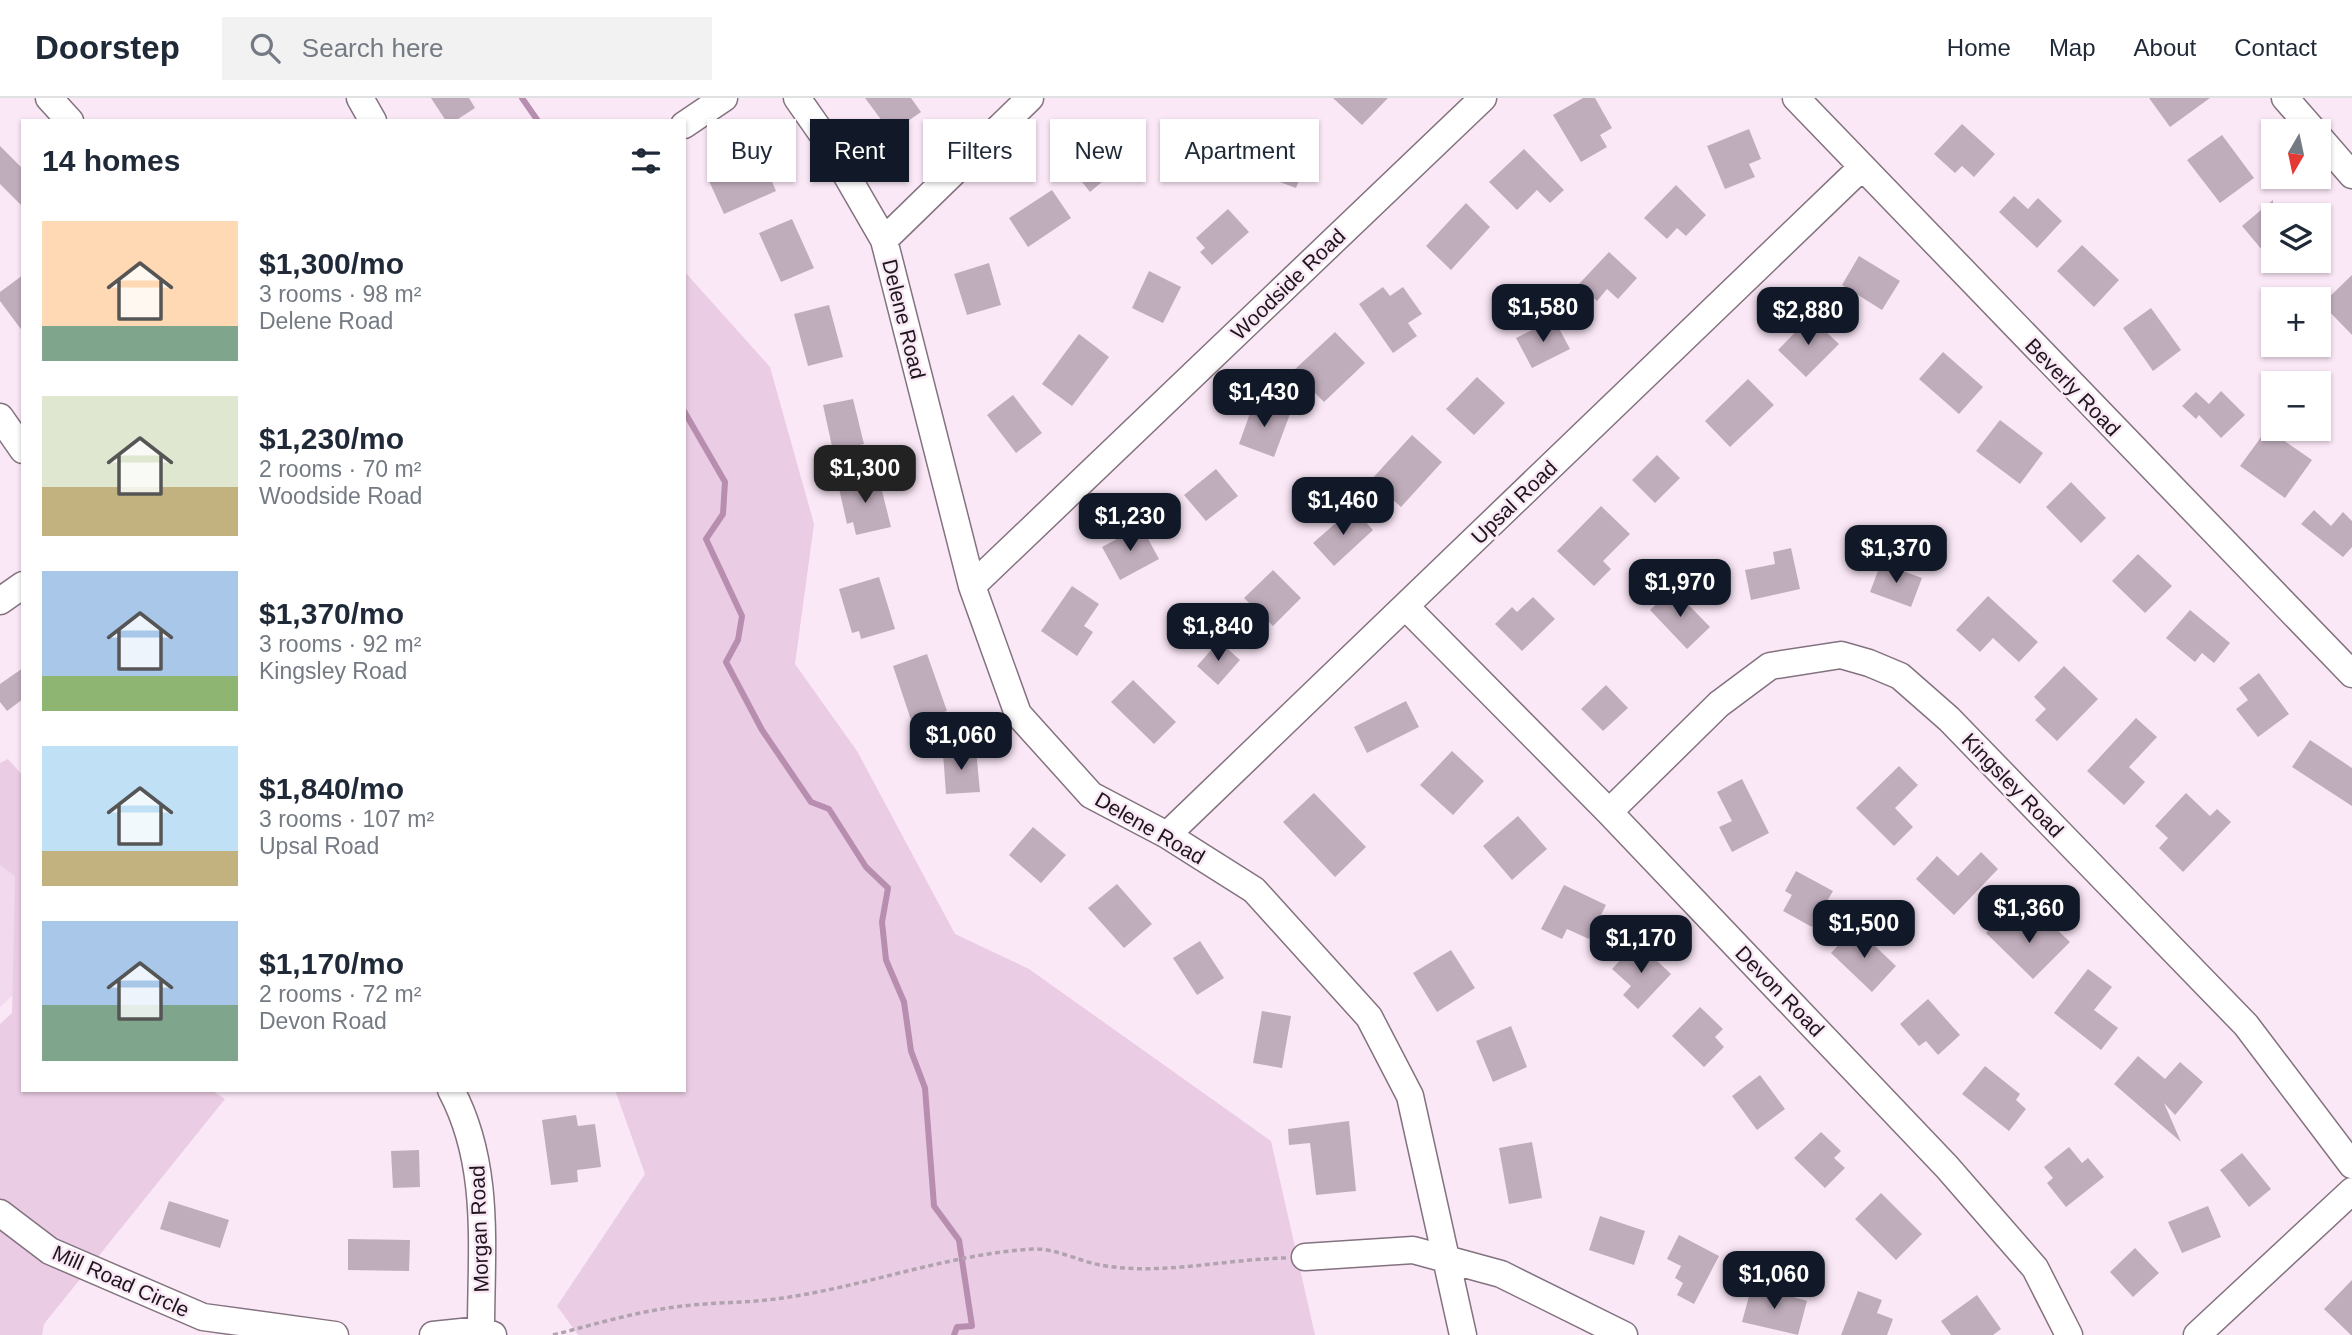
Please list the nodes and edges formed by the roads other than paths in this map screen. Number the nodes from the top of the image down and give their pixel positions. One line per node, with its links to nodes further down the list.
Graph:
1 (49, 98): 9 (street)
2 (360, 98): 10 (street)
3 (724, 98): 12 (street)
4 (797, 98): 16 (street, Delene Road)
5 (1030, 98): 16 (street)
6 (1483, 98): 20 (street, Woodside Road)
7 (1796, 98): 14 (street, Beverly Road)
8 (2285, 98): 11 (street)
9 (68, 119)
10 (372, 119)
11 (2303, 119)
12 (686, 124)
13 (2331, 151): 15 (street)
14 (1861, 168): 22 (street, Upsal Road); 23 (street, Beverly Road)
15 (2352, 175)
16 (884, 240): 20 (street, Delene Road)
17 (0, 417): 18 (street)
18 (21, 447)
19 (21, 586): 21 (street)
20 (972, 586): 25 (street, Delene Road)
21 (0, 601)
22 (1406, 607): 24 (street, Devon Road); 25 (street, Upsal Road)
23 (2352, 674)
24 (1609, 812): 27 (street, Kingsley Road); 37 (street, Devon Road)
25 (1167, 835): 31 (street, Delene Road)
26 (452, 1092): 32 (street, Morgan Road)
27 (2352, 1165)
28 (2352, 1191): 38 (street)
29 (0, 1213): 33 (street, Mill Road Circle)
30 (1305, 1257): 31 (street)
31 (1447, 1259): 35 (street, Delene Road); 36 (street)
32 (487, 1333): 34 (street)
33 (335, 1335)
34 (433, 1335)
35 (1462, 1335)
36 (1624, 1335)
37 (2069, 1335)
38 (2197, 1335)

